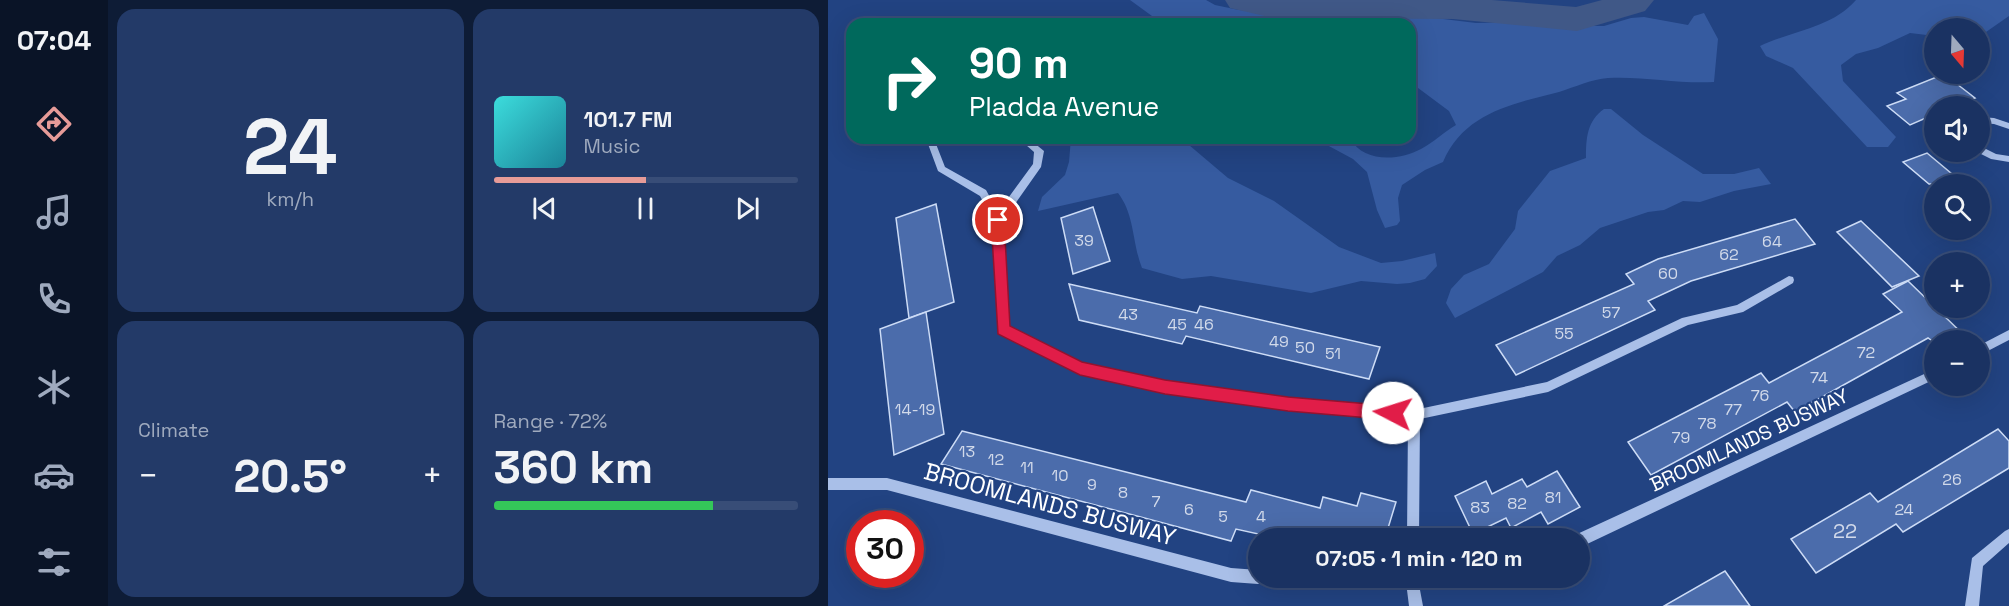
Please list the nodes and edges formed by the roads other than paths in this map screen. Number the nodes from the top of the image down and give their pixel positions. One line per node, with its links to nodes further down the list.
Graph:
1 (1990, 120): 2 (street)
2 (2009, 126)
3 (932, 144): 7 (street)
4 (1030, 144): 7 (street)
5 (1990, 155): 6 (street)
6 (2009, 159)
7 (998, 220): 12 (street)
8 (1789, 280): 12 (street)
9 (2009, 335): 10 (street)
10 (1990, 345)
11 (1924, 379): 15 (street, BROOMLANDS BUSWAY)
12 (1413, 415): 14 (street)
13 (828, 484): 17 (street, BROOMLANDS BUSWAY)
14 (1413, 528)
15 (1590, 535)
16 (2009, 535): 20 (street)
17 (1248, 577)
18 (1413, 588): 19 (street)
19 (1416, 606)
20 (1972, 606)

